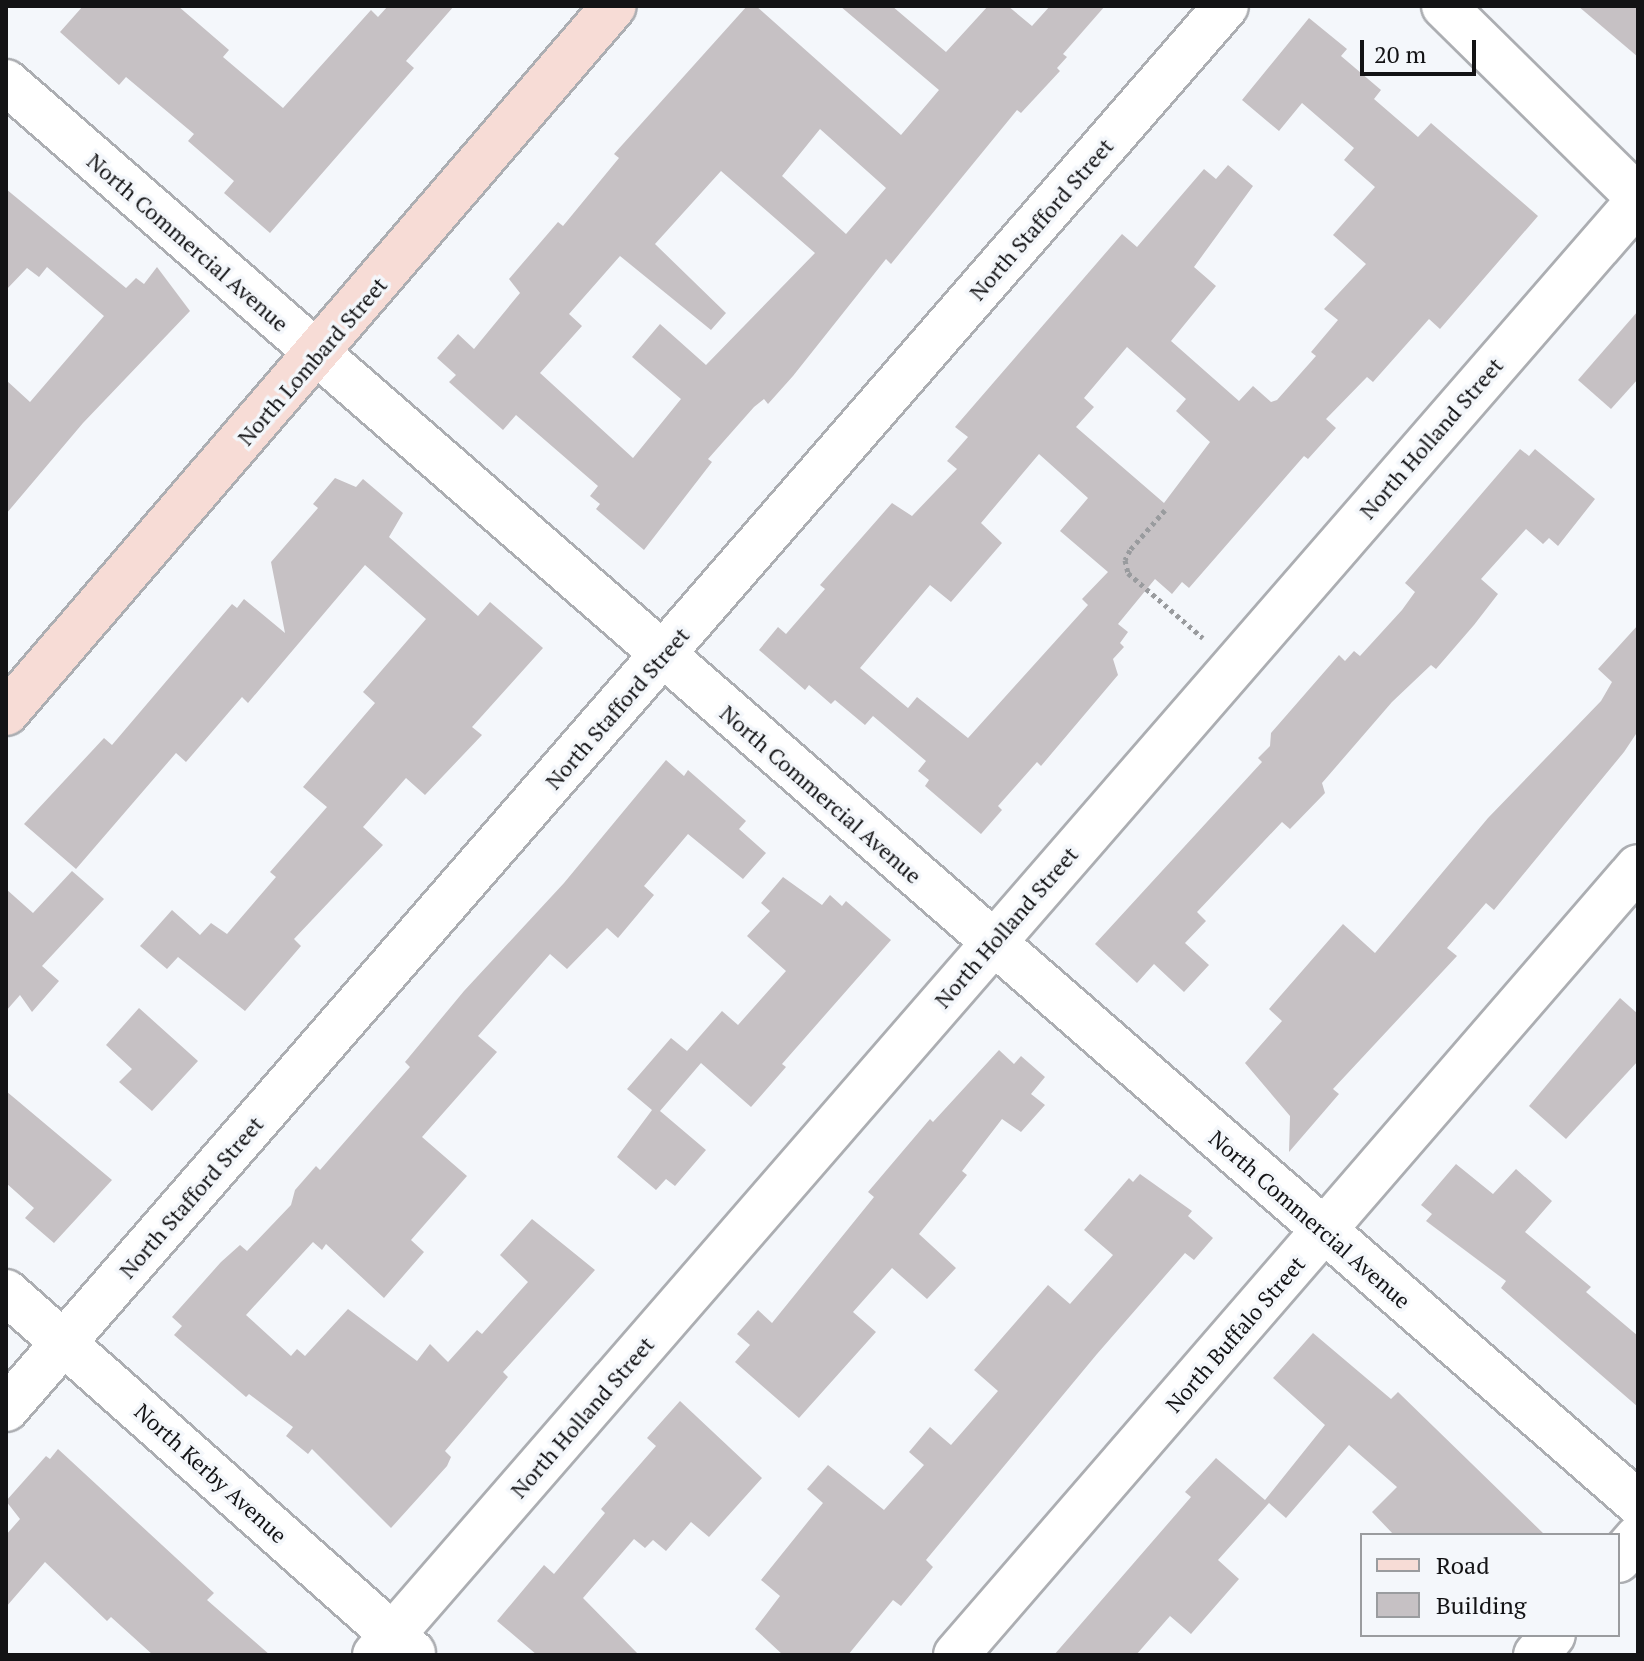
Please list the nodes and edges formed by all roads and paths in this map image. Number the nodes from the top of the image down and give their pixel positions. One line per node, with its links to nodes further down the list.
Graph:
1 (614, 6): 6 (main road, North Lombard Street)
2 (1226, 6): 8 (street, North Stafford Street)
3 (1444, 6): 5 (street)
4 (6, 82): 6 (street, North Commercial Avenue)
5 (1638, 199): 9 (street, North Holland Street)
6 (318, 355): 8 (street, North Commercial Avenue); 10 (main road, North Lombard Street)
7 (1165, 510): 9 (path)
8 (663, 656): 12 (street, North Commercial Avenue); 15 (street, North Stafford Street)
9 (1235, 664): 12 (street, North Holland Street)
10 (6, 713)
11 (1638, 867): 13 (street, North Buffalo Street)
12 (993, 943): 13 (street, North Commercial Avenue); 21 (street, North Holland Street)
13 (1324, 1231): 17 (street, North Commercial Avenue); 22 (street, North Buffalo Street)
14 (6, 1292): 15 (street, North Kerby Avenue)
15 (64, 1343): 16 (street, North Stafford Street); 21 (street, North Kerby Avenue)
16 (6, 1409)
17 (1638, 1503)
18 (1638, 1537): 19 (street)
19 (1620, 1558)
20 (1551, 1637): 23 (street)
21 (394, 1648)
22 (956, 1655)
23 (1536, 1655)

